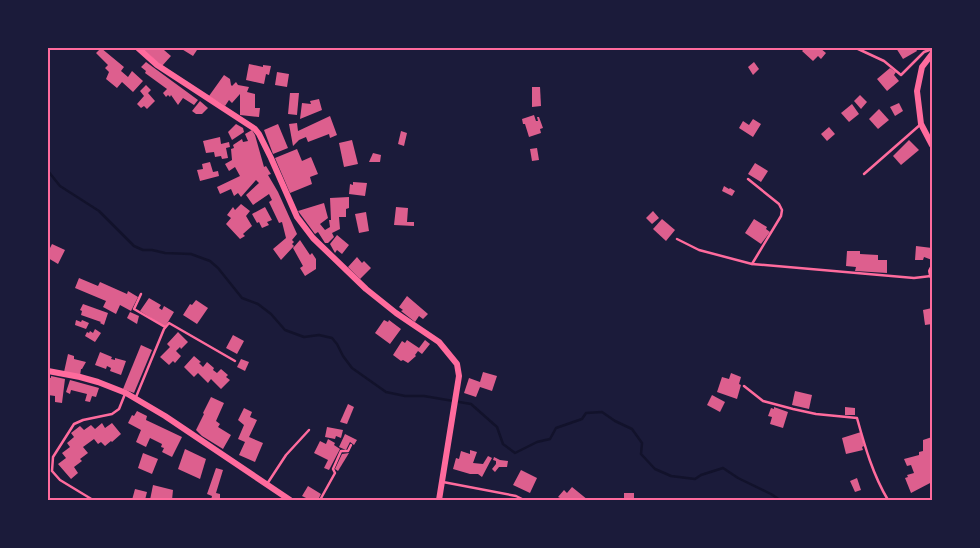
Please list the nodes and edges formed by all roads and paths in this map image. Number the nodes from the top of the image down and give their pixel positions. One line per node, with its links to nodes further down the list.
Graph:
1 (138, 48): 22 (street)
2 (856, 48): 3 (lane)
3 (932, 49)
4 (932, 54): 5 (street)
5 (921, 124): 6 (street); 7 (lane)
6 (932, 145)
7 (864, 174)
8 (748, 179): 10 (lane)
9 (676, 239): 10 (lane)
10 (752, 264): 12 (lane)
11 (932, 269): 12 (street)
12 (932, 276)
13 (141, 294): 14 (lane)
14 (165, 327): 15 (lane); 19 (lane)
15 (235, 361)
16 (48, 371): 18 (street)
17 (744, 386): 29 (lane)
18 (126, 393): 19 (street); 24 (lane)
19 (136, 399): 23 (street)
20 (309, 430): 23 (lane)
21 (351, 445): 26 (lane)
22 (442, 482): 27 (street); 28 (lane)
23 (266, 485): 25 (street)
24 (93, 500)
25 (290, 500)
26 (320, 500)
27 (439, 500)
28 (524, 500)
29 (888, 500)

